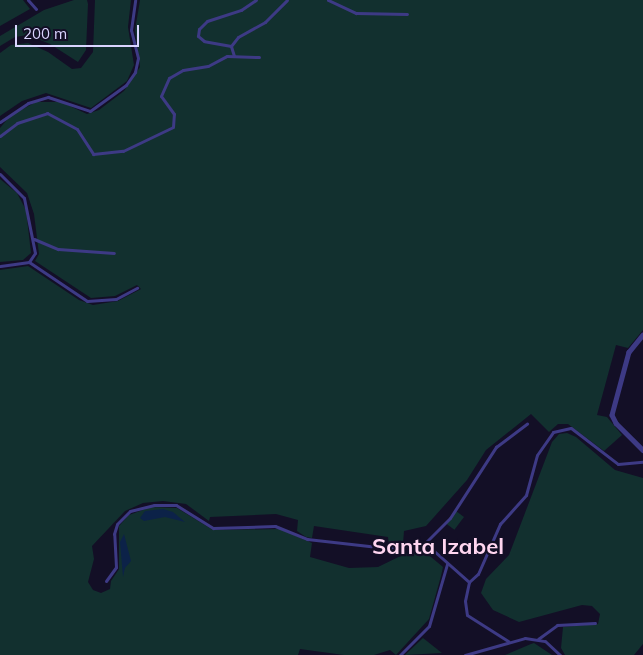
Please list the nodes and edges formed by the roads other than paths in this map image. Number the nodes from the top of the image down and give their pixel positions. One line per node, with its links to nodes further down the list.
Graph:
1 (28, 0): 6 (street)
2 (135, 0): 11 (street)
3 (256, 0): 8 (street)
4 (287, 0): 8 (street)
5 (328, 0): 7 (street)
6 (36, 9)
7 (407, 14)
8 (231, 46): 9 (street)
9 (234, 56): 10 (street); 12 (street)
10 (260, 57)
11 (0, 122)
12 (0, 136)
13 (0, 174): 14 (street)
14 (34, 239): 15 (street); 16 (street)
15 (114, 253)
16 (29, 262): 17 (street); 18 (street)
17 (0, 266)
18 (136, 288)
19 (643, 335): 21 (street)
20 (527, 424): 23 (street)
21 (643, 450)
22 (643, 462): 26 (street)
23 (425, 543): 24 (street); 25 (street)
24 (447, 564): 26 (street); 32 (street)
25 (106, 581)
26 (469, 582): 30 (street)
27 (595, 623): 28 (street)
28 (551, 628): 29 (street); 31 (street)
29 (537, 640): 30 (street); 31 (street)
30 (508, 641): 33 (street)
31 (549, 643): 34 (street)
32 (400, 655)
33 (465, 655)
34 (560, 655)

